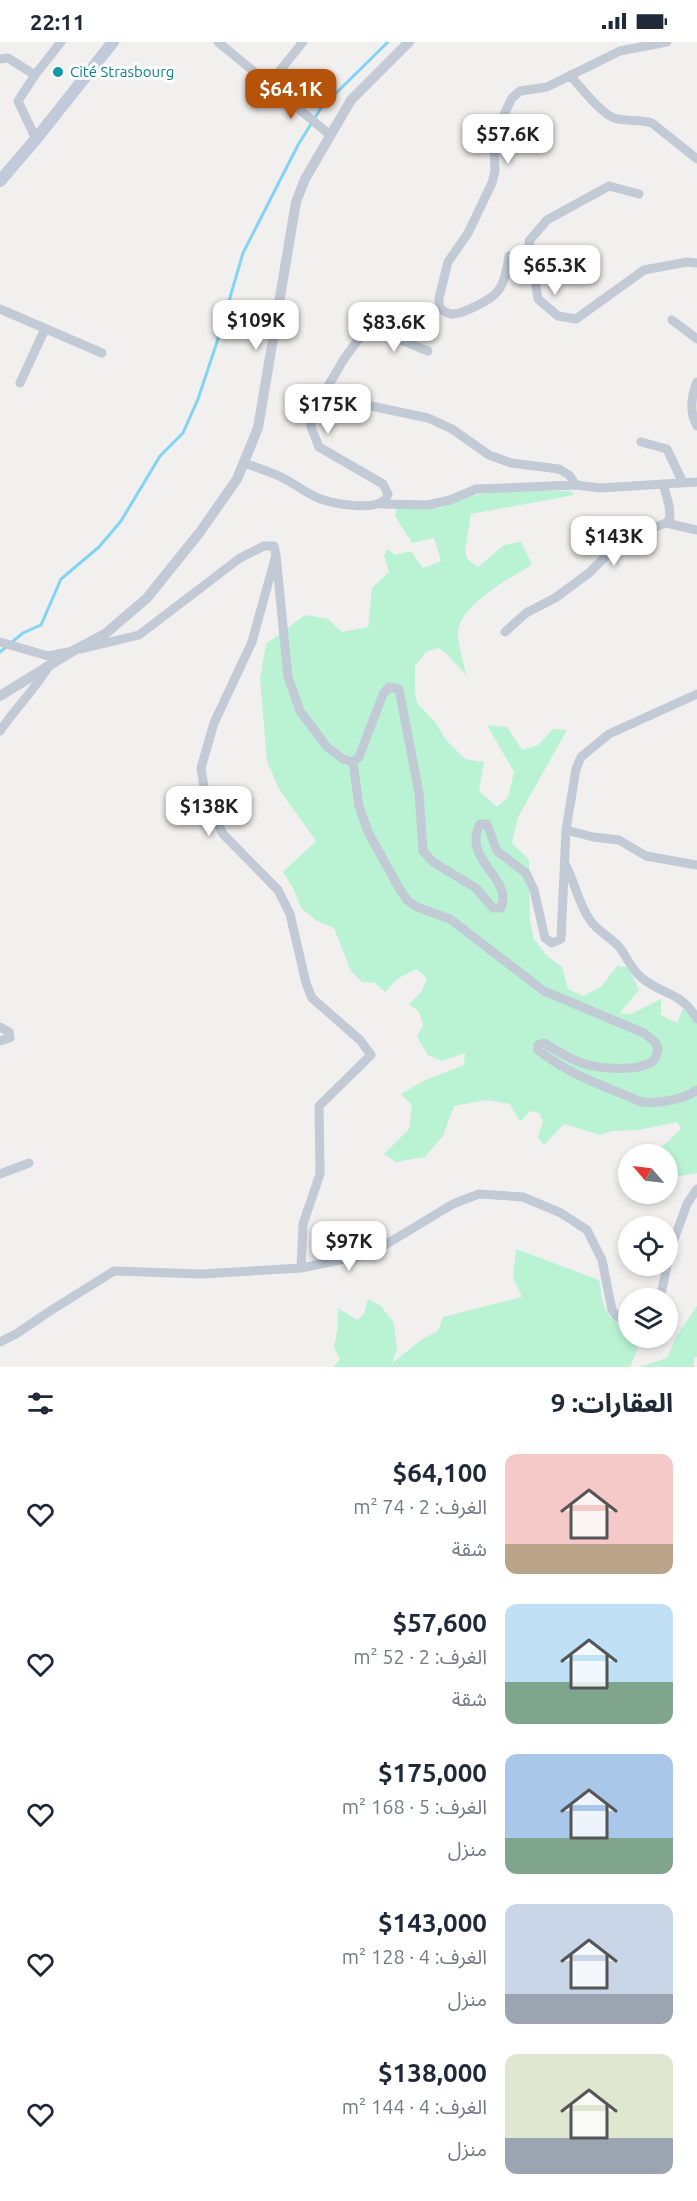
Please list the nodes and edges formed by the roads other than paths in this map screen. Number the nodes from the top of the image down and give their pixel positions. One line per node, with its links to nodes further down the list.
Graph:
1 (61, 42): 8 (street)
2 (113, 42): 12 (main road)
3 (218, 42): 10 (street)
4 (303, 42): 10 (street)
5 (409, 42): 11 (street)
6 (667, 42): 9 (street)
7 (0, 59): 8 (street)
8 (35, 75): 12 (street)
9 (570, 75): 13 (street); 16 (street)
10 (269, 84): 11 (street)
11 (330, 135): 31 (street)
12 (36, 139): 14 (main road)
13 (697, 159)
14 (0, 181)
15 (639, 194): 17 (street)
16 (509, 256)
17 (697, 263)
18 (371, 308): 22 (street)
19 (0, 309): 21 (street)
20 (672, 320): 23 (street)
21 (45, 329): 25 (street); 27 (street)
22 (363, 333): 24 (street); 28 (street)
23 (697, 339)
24 (428, 351)
25 (102, 353)
26 (697, 382): 29 (street)
27 (20, 383)
28 (321, 399): 35 (street); 36 (street)
29 (697, 426)
30 (641, 442): 33 (street)
31 (244, 463): 36 (street); 42 (street)
32 (697, 482): 33 (street)
33 (682, 483): 34 (street)
34 (663, 484): 35 (street); 37 (street)
35 (576, 485): 36 (street)
36 (381, 504)
37 (666, 523): 38 (street); 40 (street)
38 (697, 530)
39 (276, 555): 42 (street); 47 (street); 59 (street)
40 (505, 632)
41 (0, 642): 43 (street)
42 (71, 652): 43 (street)
43 (49, 660): 45 (street); 46 (street)
44 (697, 694): 48 (street)
45 (0, 696)
46 (0, 731)
47 (353, 762): 49 (street); 54 (street)
48 (566, 830): 49 (street); 50 (street)
49 (565, 864): 51 (street)
50 (697, 865)
51 (697, 1019)
52 (0, 1027): 53 (street)
53 (0, 1041)
54 (697, 1089)
55 (29, 1163): 56 (street)
56 (0, 1174)
57 (697, 1189): 58 (street)
58 (678, 1229)
59 (301, 1268): 60 (street); 61 (street)
60 (618, 1317)
61 (0, 1342)

